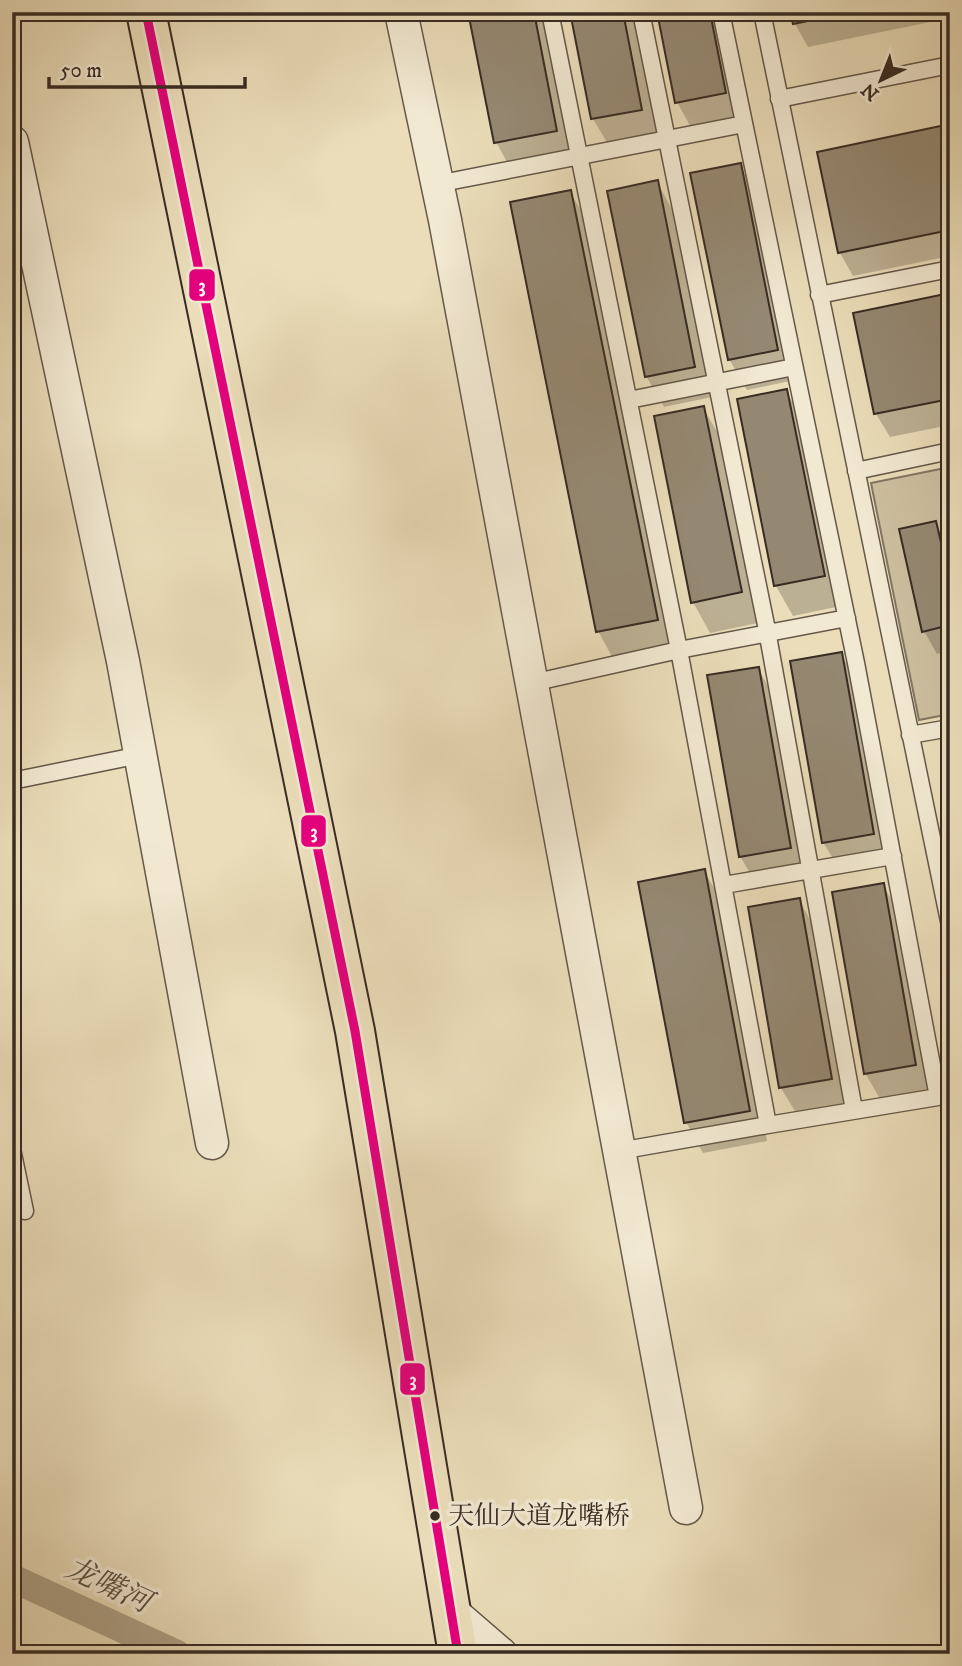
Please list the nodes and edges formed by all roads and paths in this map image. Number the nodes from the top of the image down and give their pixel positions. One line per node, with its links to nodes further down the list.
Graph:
1 (146, 12): 41 (main road)
2 (401, 12): 13 (street)
3 (550, 12): 12 (lane)
4 (641, 12): 10 (lane)
5 (721, 12): 9 (lane)
6 (761, 12): 8 (lane)
7 (950, 65): 8 (lane)
8 (779, 99): 15 (lane)
9 (744, 124): 10 (lane); 16 (lane)
10 (668, 138): 12 (lane); 17 (lane)
11 (12, 142): 27 (street)
12 (579, 155): 13 (lane); 18 (lane)
13 (437, 184): 24 (street)
14 (950, 269): 15 (lane)
15 (819, 295): 20 (lane)
16 (794, 367): 17 (lane); 21 (lane)
17 (717, 382): 18 (lane); 22 (lane)
18 (629, 400): 23 (lane)
19 (950, 451): 20 (lane)
20 (856, 471): 26 (lane)
21 (847, 618): 22 (lane); 29 (lane)
22 (768, 633): 23 (lane); 30 (lane)
23 (679, 650): 24 (lane); 31 (lane)
24 (532, 683): 38 (street)
25 (950, 728): 26 (lane)
26 (910, 735): 32 (lane)
27 (140, 755): 28 (lane); 36 (street)
28 (12, 781)
29 (893, 856): 30 (lane); 34 (lane)
30 (811, 870): 31 (lane); 34 (lane)
31 (723, 886): 35 (lane)
32 (946, 890): 33 (lane)
33 (950, 926)
34 (854, 1110): 35 (lane)
35 (768, 1125): 38 (lane)
36 (212, 1143)
37 (12, 1149): 39 (lane)
38 (619, 1151): 40 (street)
39 (25, 1211)
40 (686, 1508)
41 (450, 1611): 42 (main road); 43 (street)
42 (458, 1654)
43 (501, 1654)

